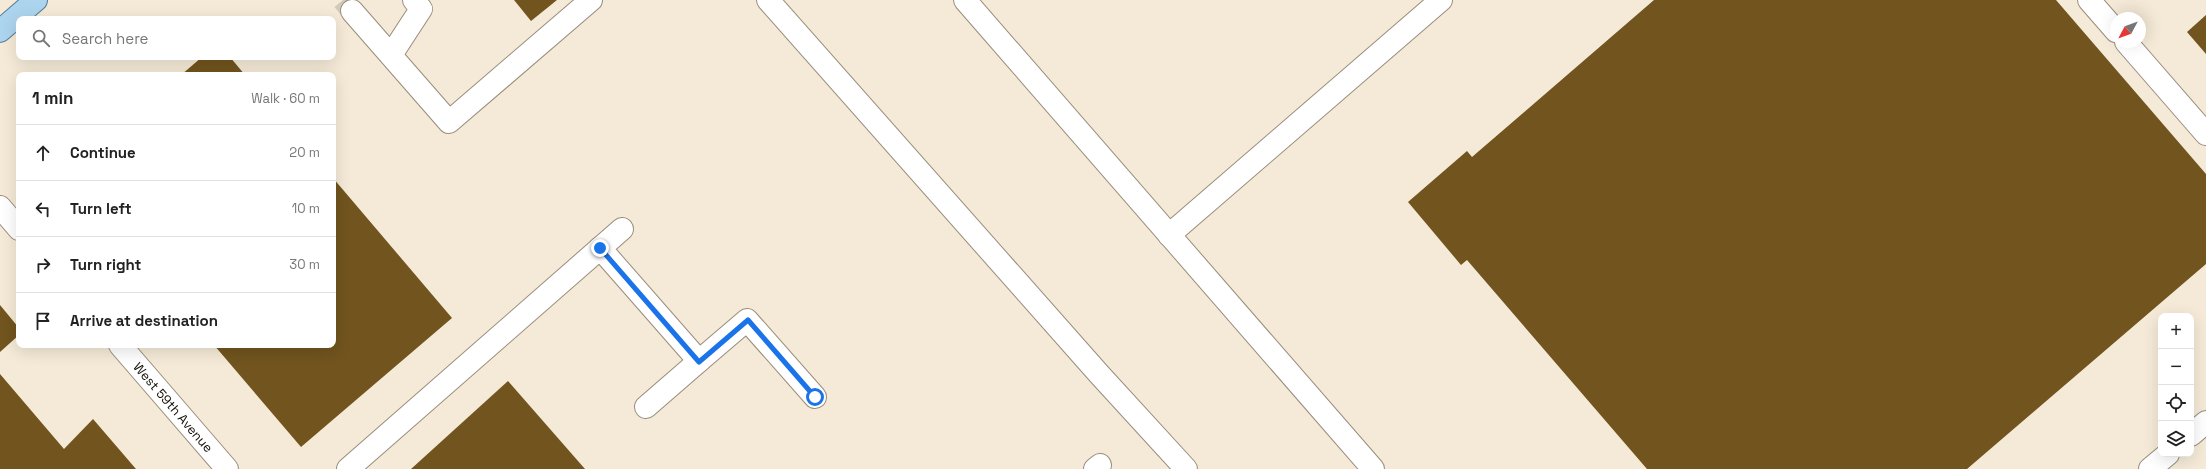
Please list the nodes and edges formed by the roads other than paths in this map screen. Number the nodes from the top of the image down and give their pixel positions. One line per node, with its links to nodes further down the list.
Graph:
1 (36, 0): 9 (main road)
2 (414, 0): 14 (street)
3 (591, 0): 14 (street)
4 (768, 0): 30 (street)
5 (965, 0): 19 (street)
6 (1441, 0): 19 (street)
7 (2089, 0): 11 (street)
8 (352, 11): 14 (street)
9 (17, 16)
10 (16, 17): 12 (main road)
11 (2110, 24)
12 (0, 31)
13 (2131, 48): 15 (street)
14 (391, 55)
15 (2206, 134)
16 (0, 207): 17 (street)
17 (16, 226)
18 (622, 229): 20 (street)
19 (1169, 235): 31 (street)
20 (600, 248): 22 (street); 29 (street)
21 (123, 348): 28 (street, West 59th Avenue)
22 (699, 362): 23 (street); 24 (street)
23 (815, 397)
24 (646, 407)
25 (2206, 422): 26 (street)
26 (2194, 432)
27 (2164, 457): 32 (street)
28 (227, 469)
29 (348, 469)
30 (1186, 469)
31 (1373, 469)
32 (2150, 469)

